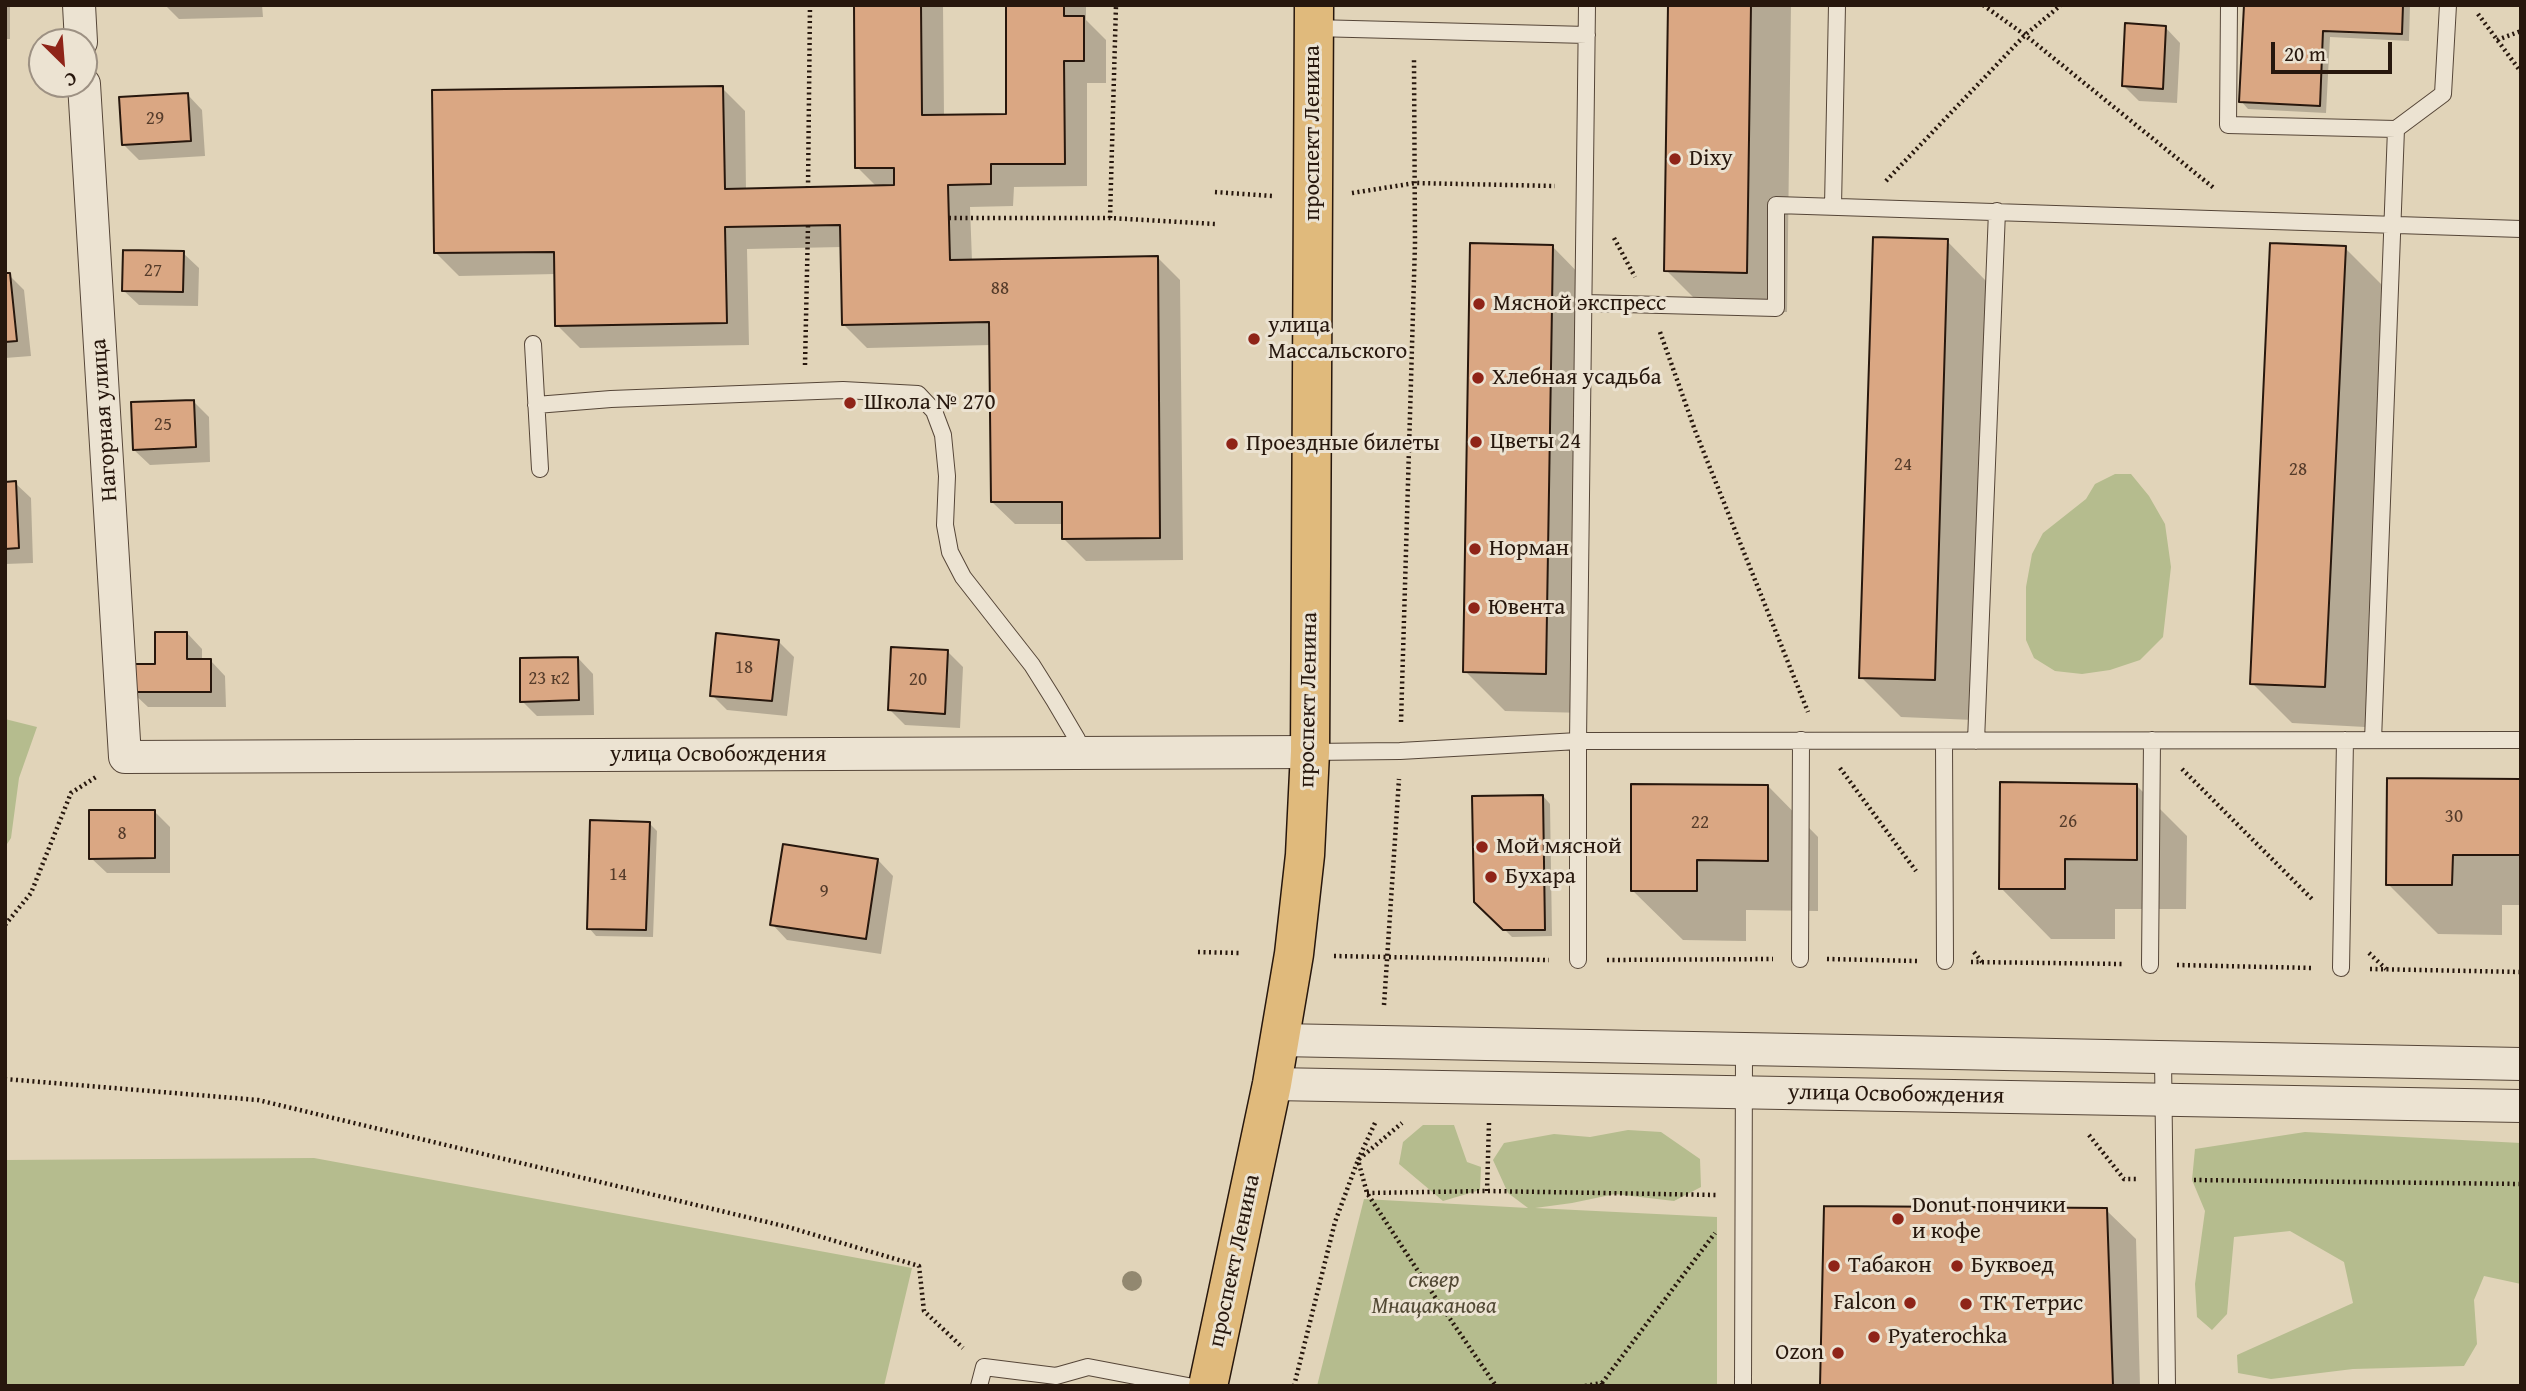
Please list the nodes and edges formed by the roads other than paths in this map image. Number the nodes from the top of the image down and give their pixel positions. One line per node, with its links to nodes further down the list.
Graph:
1 (79, 5): 7 (street)
2 (1587, 5): 8 (lane)
3 (1838, 5): 11 (lane)
4 (2229, 5): 10 (lane)
5 (2448, 5): 10 (lane)
6 (1314, 16): 8 (lane); 27 (main road, проспект Ленина)
7 (80, 28)
8 (1587, 35): 15 (lane)
9 (85, 98): 29 (street, Нагорная улица)
10 (2396, 129): 13 (lane)
11 (1833, 206): 12 (lane); 15 (lane)
12 (1997, 211): 13 (lane); 26 (lane)
13 (2393, 224): 14 (lane); 22 (lane)
14 (2521, 229)
15 (1585, 303): 24 (lane)
16 (533, 344): 17 (lane)
17 (536, 405): 18 (lane); 28 (lane)
18 (540, 469)
19 (1801, 740): 24 (lane); 25 (lane); 30 (lane)
20 (2152, 740): 21 (lane); 26 (lane); 33 (lane)
21 (2345, 740): 22 (lane); 34 (lane)
22 (2374, 740): 23 (lane)
23 (2521, 740)
24 (1578, 741): 27 (lane); 31 (lane)
25 (1944, 741): 26 (lane); 32 (lane)
26 (1976, 741)
27 (1310, 752): 28 (street, улица Освобождения); 35 (main road, проспект Ленина)
28 (1078, 754): 29 (street, улица Освобождения)
29 (125, 757)
30 (1800, 959)
31 (1578, 960)
32 (1945, 961)
33 (2150, 965)
34 (2341, 968)
35 (1279, 1040): 36 (street, улица Освобождения); 39 (main road, проспект Ленина)
36 (1744, 1050): 37 (street, улица Освобождения); 40 (lane)
37 (2164, 1058): 38 (street, улица Освобождения); 41 (lane)
38 (2521, 1063)
39 (1272, 1084): 40 (street, улица Освобождения); 45 (main road, проспект Ленина)
40 (1743, 1094): 41 (street, улица Освобождения); 46 (lane)
41 (2163, 1099): 42 (street, улица Освобождения); 47 (lane)
42 (2521, 1106)
43 (979, 1386): 44 (lane)
44 (1188, 1386)
45 (1208, 1386)
46 (1743, 1386)
47 (2167, 1386)

